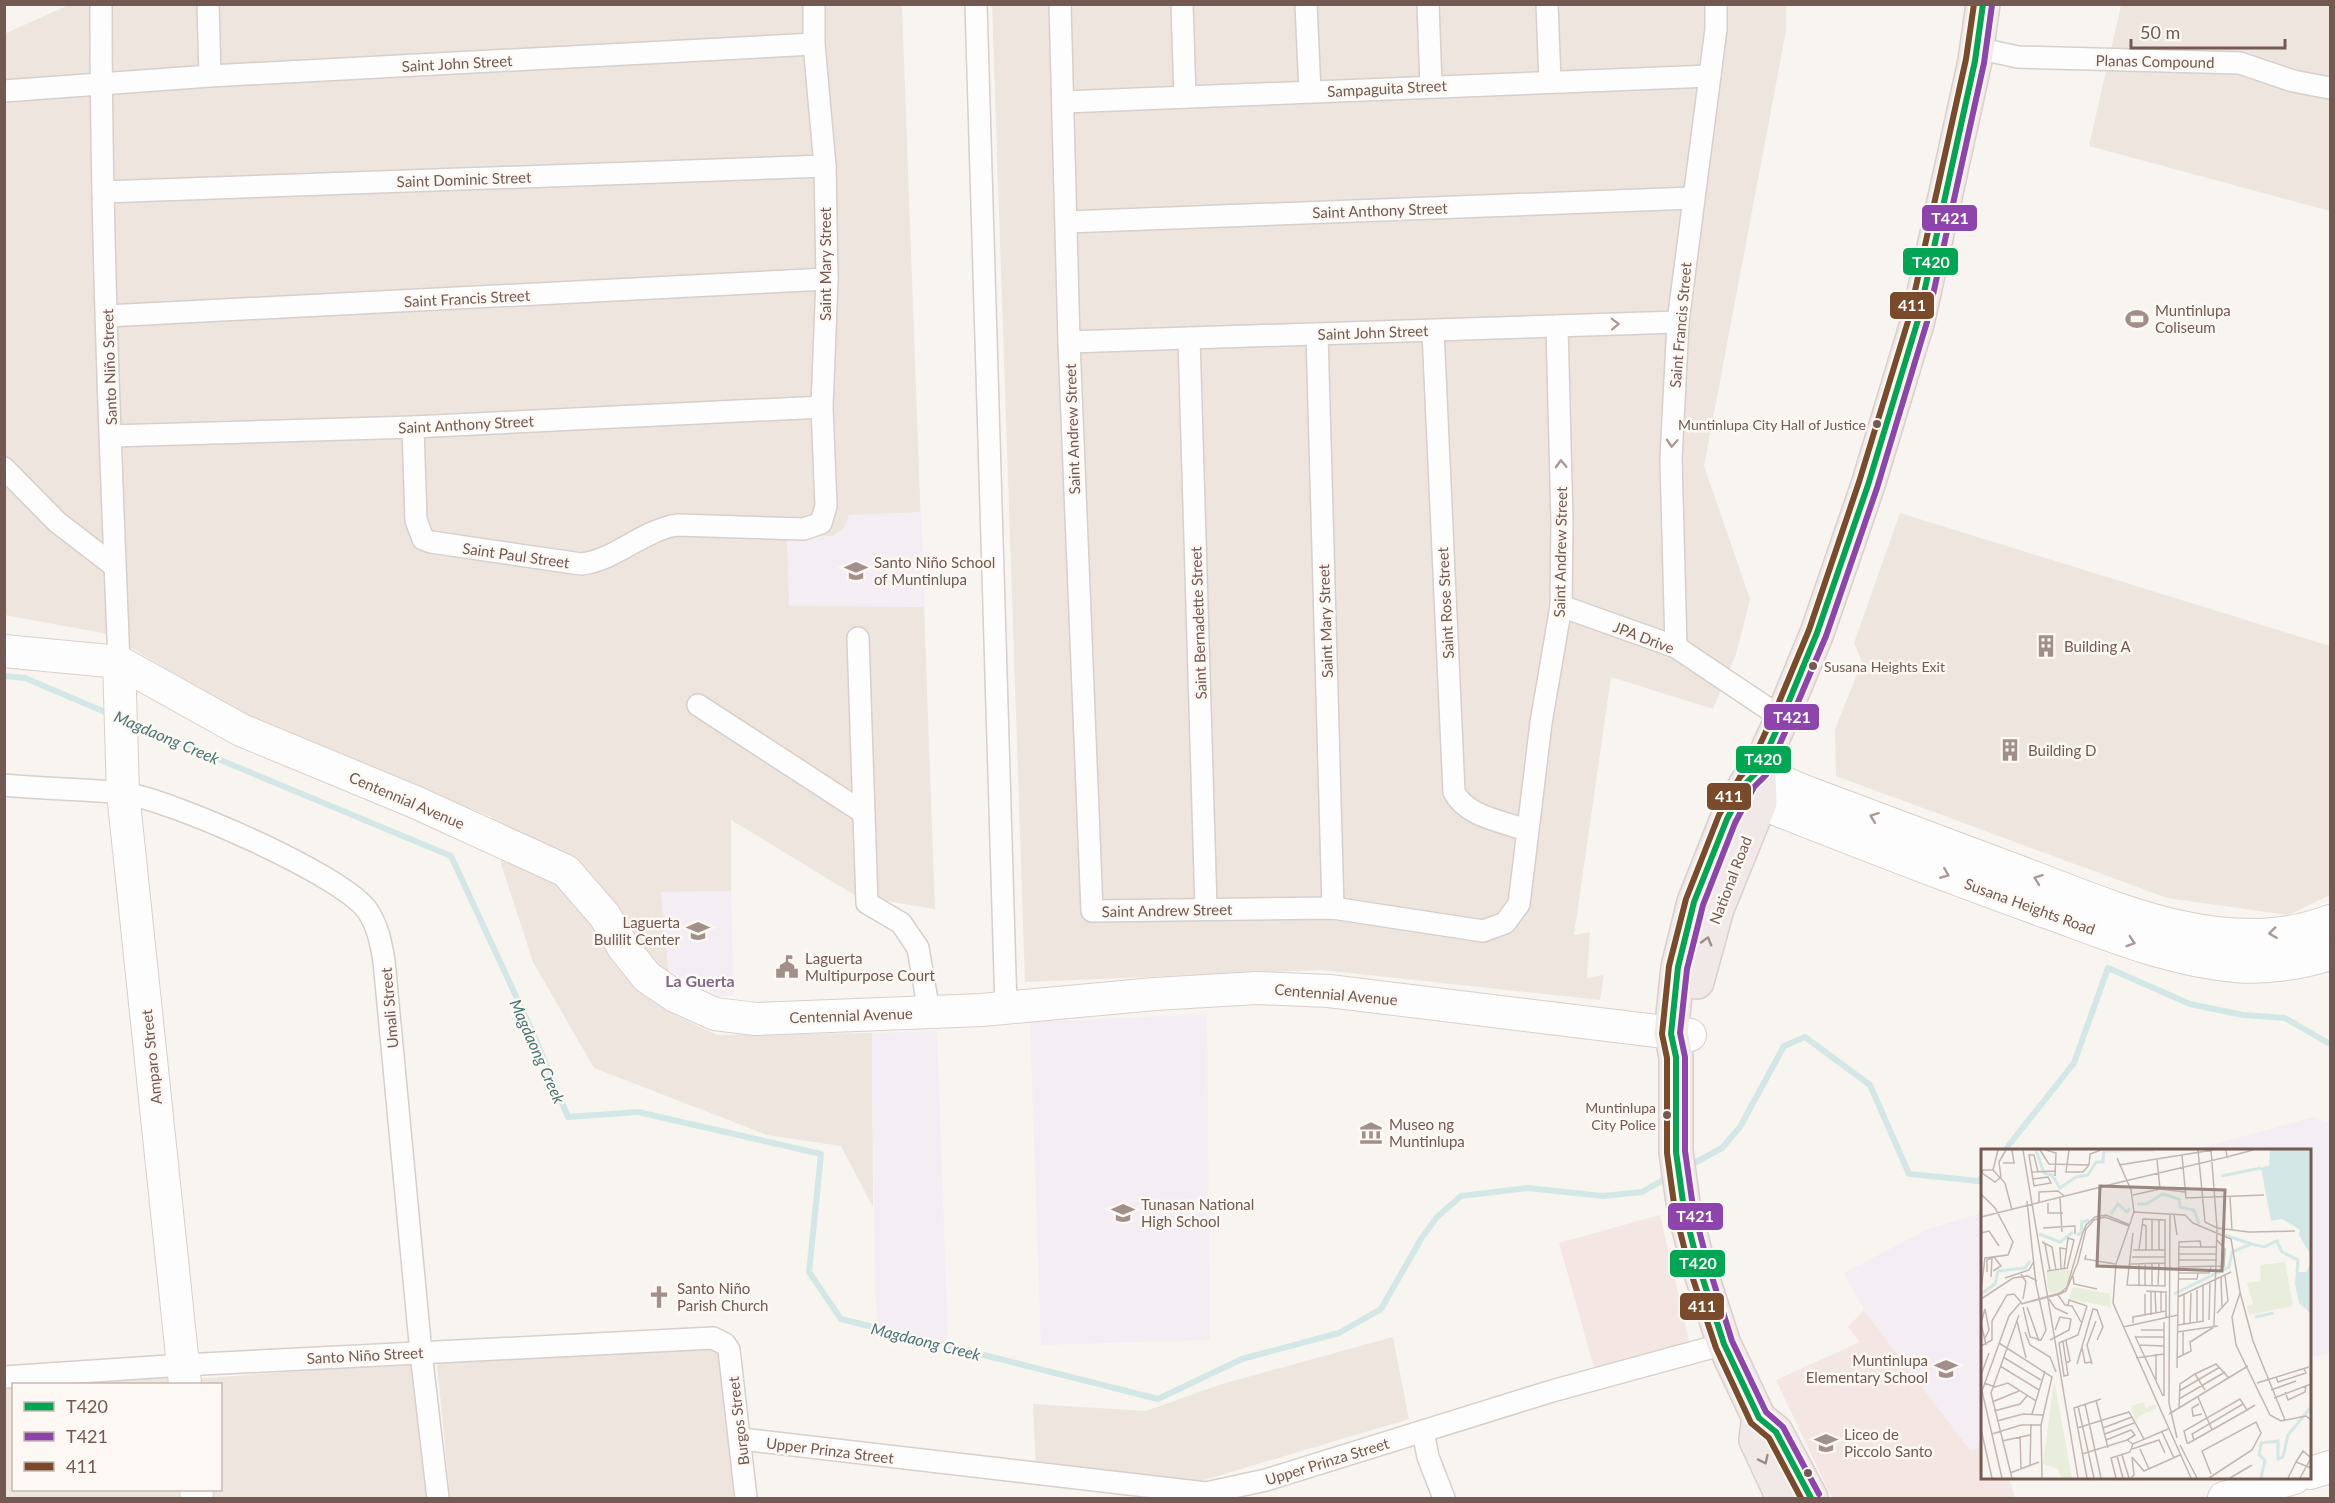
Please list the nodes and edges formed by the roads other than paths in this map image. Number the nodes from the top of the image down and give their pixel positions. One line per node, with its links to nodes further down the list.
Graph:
1 (101, 4): 17 (street, Santo Niño Street)
2 (208, 4): 14 (street)
3 (813, 4): 12 (street, Saint Mary Street)
4 (976, 4): 59 (street)
5 (1060, 4): 23 (street, Saint Andrew Street)
6 (1182, 4): 22 (street)
7 (1306, 4): 21 (street)
8 (1428, 4): 18 (street)
9 (1547, 4): 16 (street)
10 (1716, 4): 15 (street, Saint Francis Street)
11 (1983, 4): 13 (highway, National Road)
12 (814, 44): 14 (street, Saint John Street); 24 (street, Saint Mary Street)
13 (1976, 48): 19 (street, Planas Compound); 48 (highway, National Road)
14 (210, 76): 17 (street, Saint John Street)
15 (1710, 76): 16 (street, Sampaguita Street); 26 (street, Saint Francis Street)
16 (1550, 82): 18 (street, Sampaguita Street)
17 (101, 84): 20 (street, Saint John Street); 25 (street, Santo Niño Street)
18 (1431, 86): 21 (street, Sampaguita Street)
19 (2331, 88)
20 (4, 91)
21 (1310, 92): 22 (street, Sampaguita Street)
22 (1185, 97): 23 (street, Sampaguita Street)
23 (1064, 102): 27 (street, Saint Andrew Street)
24 (825, 166): 25 (street, Saint Dominic Street); 28 (street, Saint Mary Street)
25 (103, 192): 29 (street, Santo Niño Street)
26 (1692, 198): 27 (street, Saint Anthony Street); 30 (street, Saint Francis Street)
27 (1067, 222): 35 (street, Saint Andrew Street)
28 (827, 279): 29 (street, Saint Francis Street); 36 (street, Saint Mary Street)
29 (107, 316): 38 (street, Santo Niño Street)
30 (1678, 322): 31 (street, Saint John Street, one-way to 30); 44 (street, Saint Francis Street, one-way to 44)
31 (1557, 326): 32 (street, Saint John Street); 42 (street, Saint Andrew Street, one-way to 31)
32 (1433, 330): 33 (street, Saint John Street); 54 (street, Saint Rose Street)
33 (1317, 334): 34 (street, Saint John Street); 56 (street, Saint Mary Street)
34 (1189, 338): 35 (street, Saint John Street); 55 (street, Saint Bernadette Street)
35 (1069, 342): 55 (street, Saint Andrew Street)
36 (822, 407): 37 (street, Saint Anthony Street); 40 (street, Saint Mary Street)
37 (413, 427): 38 (street, Saint Anthony Street); 40 (street, Saint Paul Street)
38 (111, 436): 41 (street, Santo Niño Street)
39 (4, 468): 41 (street)
40 (821, 523)
41 (113, 565): 46 (street, Santo Niño Street)
42 (1561, 606): 44 (street, JPA Drive); 54 (street, Saint Andrew Street)
43 (858, 638): 53 (street)
44 (1676, 647): 48 (street, JPA Drive)
45 (4, 651): 46 (street)
46 (119, 671): 49 (street, Santo Niño Street); 60 (street, Centennial Avenue)
47 (698, 705): 53 (street)
48 (1782, 718): 51 (highway, National Road)
49 (121, 729): 52 (street, Amparo Street)
50 (4, 785): 52 (street, Umali Street)
51 (1752, 790): 57 (street, Susana Heights Road, one-way to 51); 58 (street, Susana Heights Road, one-way to 58); 61 (highway, National Road)
52 (123, 793): 64 (street, Umali Street); 65 (street, Amparo Street)
53 (864, 813): 60 (street)
54 (1526, 830): 56 (street, Saint Andrew Street)
55 (1206, 908): 56 (street, Saint Andrew Street)
56 (1333, 908)
57 (2331, 921)
58 (2331, 954)
59 (1006, 1008): 60 (street, Centennial Avenue); 61 (street, Centennial Avenue)
60 (929, 1012)
61 (1679, 1042): 63 (highway, National Road)
62 (725, 1344): 64 (street, Santo Niño Street); 69 (street, Burgos Street)
63 (1724, 1344): 67 (highway, National Road); 68 (street, Upper Prinza Street)
64 (421, 1353): 65 (street, Santo Niño Street); 75 (street, Umali Street)
65 (184, 1375): 66 (street, Santo Niño Street)
66 (4, 1377)
67 (1759, 1418): 78 (highway, National Road, one-way to 78); 79 (highway, National Road)
68 (1423, 1431): 74 (street, Upper Prinza Street); 77 (street)
69 (741, 1439): 74 (street, Upper Prinza Street); 76 (street, Burgos Street)
70 (2331, 1467): 71 (street)
71 (2311, 1473)
72 (2292, 1479): 73 (street)
73 (2260, 1493): 80 (street)
74 (1207, 1496)
75 (438, 1498)
76 (746, 1498)
77 (1444, 1498)
78 (1784, 1498)
79 (1811, 1498)
80 (2224, 1498)

